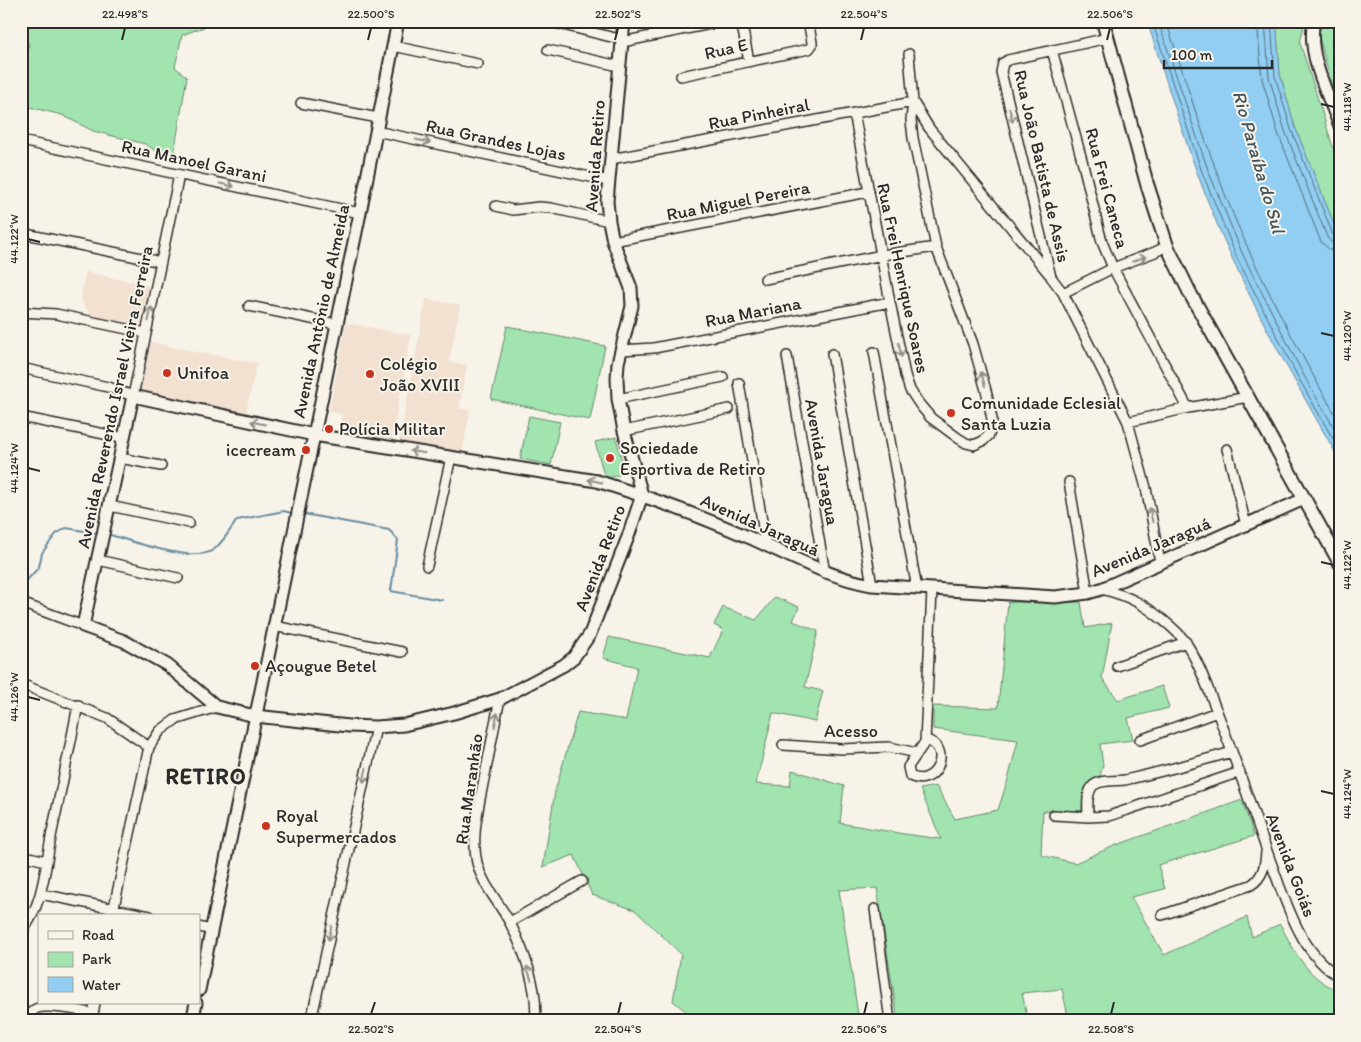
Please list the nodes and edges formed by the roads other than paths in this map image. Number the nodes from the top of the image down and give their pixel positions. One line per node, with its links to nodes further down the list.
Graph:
1 (378, 21): 8 (street)
2 (624, 21): 11 (street, Avenida Retiro)
3 (725, 21): 11 (street)
4 (741, 21): 16 (street)
5 (808, 21): 16 (street, Rua E)
6 (1103, 21): 10 (main road)
7 (1314, 21): 24 (street)
8 (397, 22): 12 (street, Avenida Antônio de Almeida)
9 (555, 23): 11 (street)
10 (1108, 38): 14 (street, Rua João Batista de Assis); 36 (main road)
11 (622, 41): 18 (street, Avenida Retiro)
12 (392, 46): 17 (street); 23 (street, Avenida Antônio de Almeida)
13 (548, 50): 18 (street)
14 (1052, 50): 40 (street, Rua Frei Caneca); 41 (street, Rua João Batista de Assis, one-way to 41)
15 (909, 54): 20 (street, Rua Frei Henrique Soares)
16 (749, 61): 19 (street, Rua E)
17 (478, 64)
18 (619, 66): 27 (street, Avenida Retiro)
19 (681, 76)
20 (913, 102): 22 (street, Rua Pinheiral); 37 (street, Rua Frei Henrique Soares); 41 (street)
21 (301, 103): 23 (street)
22 (854, 113): 27 (street, Rua Pinheiral); 30 (street, Rua Frei Henrique Soares)
23 (378, 118): 25 (street, Avenida Antônio de Almeida)
24 (1340, 126)
25 (376, 131): 29 (street, Rua Grandes Lojas, one-way to 29); 32 (street, Avenida Antônio de Almeida)
26 (21, 141): 28 (street, Rua Manoel Garani)
27 (611, 159): 29 (street, Avenida Retiro)
28 (179, 175): 32 (street, Rua Manoel Garani, one-way to 32); 39 (street, Avenida Reverendo Israel Vieira Ferreira)
29 (609, 181): 33 (street, Avenida Retiro)
30 (868, 192): 35 (street, Rua Miguel Pereira); 38 (street, Rua Frei Henrique Soares)
31 (496, 206): 33 (street)
32 (360, 213): 47 (street, Avenida Antônio de Almeida)
33 (609, 221): 35 (street, Avenida Retiro)
34 (21, 233): 39 (street)
35 (613, 241): 49 (street, Avenida Retiro)
36 (1167, 246): 40 (street, one-way to 36); 57 (main road)
37 (936, 247): 38 (street); 44 (street, Rua Frei Henrique Soares, one-way to 37)
38 (882, 255): 42 (street); 44 (street, Rua Frei Henrique Soares)
39 (162, 262): 48 (street, Avenida Reverendo Israel Vieira Ferreira, one-way to 39)
40 (1113, 268): 43 (street); 59 (street, Rua Frei Caneca)
41 (1051, 277): 43 (street, Rua João Batista de Assis)
42 (765, 279)
43 (1063, 293): 62 (street, Rua João Batista de Assis)
44 (890, 302): 49 (street, Rua Mariana)
45 (249, 306): 47 (street)
46 (21, 312): 48 (street)
47 (336, 324): 64 (street, Avenida Antônio de Almeida)
48 (146, 333): 56 (street, Avenida Reverendo Israel Vieira Ferreira)
49 (621, 350): 58 (street, Avenida Retiro)
50 (874, 352): 84 (street)
51 (832, 354): 83 (street)
52 (788, 356): 81 (street, Avenida Jaragua)
53 (21, 368): 56 (street)
54 (724, 377): 58 (street)
55 (739, 383): 76 (street)
56 (133, 396): 64 (street, Avenida Jaraguá, one-way to 56); 65 (street, Avenida Reverendo Israel Vieira Ferreira)
57 (1248, 397): 59 (street); 72 (main road)
58 (618, 399): 63 (street, Avenida Retiro)
59 (1188, 408): 62 (street)
60 (729, 409): 63 (street)
61 (21, 417): 65 (street)
62 (1128, 422): 78 (street, Rua João Batista de Assis, one-way to 62)
63 (624, 431): 71 (street, Avenida Retiro)
64 (314, 435): 67 (street, Avenida Jaraguá, one-way to 64); 90 (street, Avenida Antônio de Almeida)
65 (124, 438): 68 (street, Avenida Reverendo Israel Vieira Ferreira)
66 (1227, 449): 75 (street)
67 (452, 457): 71 (street, Avenida Jaraguá, one-way to 67); 80 (street)
68 (120, 458): 69 (street); 73 (street, Avenida Reverendo Israel Vieira Ferreira)
69 (161, 466)
70 (1069, 482): 87 (street)
71 (642, 495): 76 (street, Avenida Jaraguá); 95 (street, Avenida Retiro)
72 (1304, 500): 75 (street, Avenida Jaraguá); 79 (main road)
73 (110, 506): 74 (street); 77 (street, Avenida Reverendo Israel Vieira Ferreira)
74 (189, 524)
75 (1246, 526): 78 (street, Avenida Jaraguá)
76 (766, 545): 81 (street, Avenida Jaraguá)
77 (98, 560): 82 (street); 89 (street, Avenida Reverendo Israel Vieira Ferreira)
78 (1160, 562): 85 (street, Avenida Jaraguá)
79 (1340, 563)
80 (427, 566)
81 (825, 573): 83 (street, Avenida Jaraguá)
82 (178, 578)
83 (872, 585): 84 (street, Avenida Jaraguá)
84 (917, 589): 86 (street, Avenida Jaraguá)
85 (1101, 589): 87 (street, Avenida Jaraguá); 91 (street, Avenida Goiás)
86 (932, 590): 87 (street, Avenida Jaraguá); 102 (street)
87 (1088, 593)
88 (21, 603): 89 (street)
89 (83, 626): 97 (street)
90 (274, 626): 92 (street); 99 (street, Avenida Antônio de Almeida)
91 (1186, 642): 93 (street); 98 (street, Avenida Goiás)
92 (402, 652)
93 (1117, 666)
94 (21, 684): 96 (street)
95 (500, 699): 100 (street, Avenida Retiro); 119 (street, Rua Maranhão, one-way to 95)
96 (78, 705): 104 (street); 112 (street)
97 (217, 707): 99 (street, Avenida Retiro); 104 (street)
98 (1217, 712): 101 (street); 105 (street, Avenida Goiás)
99 (255, 716): 100 (street, Avenida Retiro); 121 (street, Avenida Antônio de Almeida)
100 (376, 727): 130 (street, one-way to 130)
101 (1140, 740)
102 (925, 742): 106 (street); 106 (street)
103 (783, 745): 106 (street, Acesso)
104 (148, 747): 116 (street)
105 (1232, 752): 107 (street, Avenida Goiás); 109 (street)
106 (917, 753)
107 (1240, 772): 109 (street); 110 (street, Avenida Goiás)
108 (1054, 816): 109 (street)
109 (1088, 817)
110 (1266, 850): 118 (street); 123 (street, Avenida Goiás)
111 (21, 855): 112 (street)
112 (46, 861): 114 (street)
113 (582, 881): 119 (street)
114 (41, 894): 116 (street); 122 (street)
115 (875, 909): 132 (street)
116 (113, 912): 117 (street)
117 (132, 914)
118 (1162, 915)
119 (510, 922): 131 (street, Rua Maranhão, one-way to 119)
120 (200, 927): 121 (street)
121 (211, 930): 124 (street, Avenida Antônio de Almeida)
122 (21, 933)
123 (1340, 977)
124 (200, 985)
125 (95, 1004): 127 (street)
126 (196, 1004): 129 (street)
127 (95, 1018): 128 (street)
128 (32, 1021)
129 (192, 1021)
130 (311, 1021)
131 (535, 1021)
132 (890, 1021)

